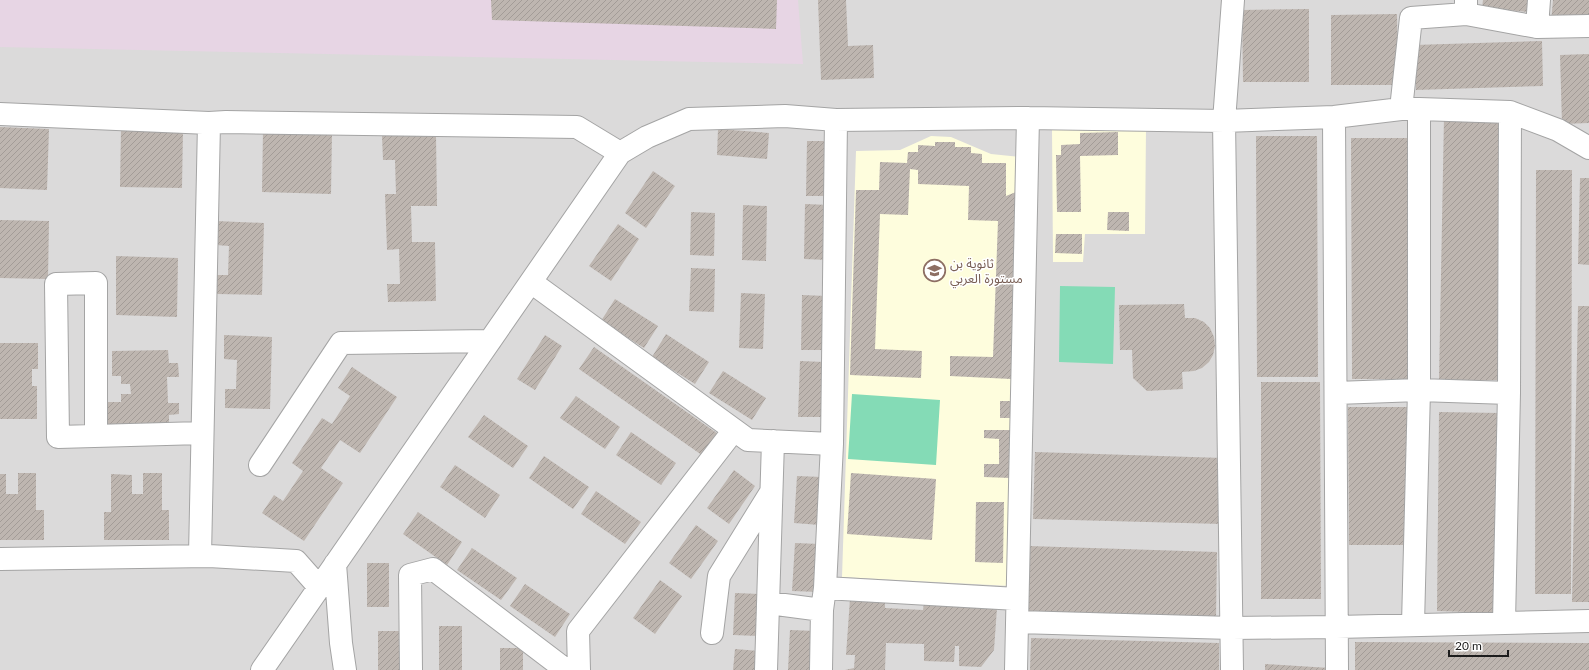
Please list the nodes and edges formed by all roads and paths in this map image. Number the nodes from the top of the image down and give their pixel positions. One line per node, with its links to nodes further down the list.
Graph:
1 (1233, 0): 12 (street)
2 (1539, 0): 4 (street)
3 (1466, 7): 4 (street); 6 (street)
4 (1537, 26): 5 (street)
5 (1589, 26)
6 (1410, 109): 7 (street); 9 (street); 18 (street)
7 (1510, 112): 14 (street); 20 (street)
8 (0, 114): 13 (street)
9 (1334, 117): 12 (street); 19 (street)
10 (1028, 118): 11 (street); 12 (street); 33 (street)
11 (836, 120): 15 (street); 25 (street)
12 (1224, 121): 41 (street)
13 (209, 123): 15 (street); 22 (street)
14 (1589, 148)
15 (620, 153): 16 (street)
16 (531, 282): 17 (street); 21 (street)
17 (490, 341): 26 (street); 30 (street)
18 (1419, 390): 19 (street); 20 (street); 39 (street)
19 (1336, 393): 40 (street)
20 (1509, 393): 38 (street)
21 (734, 430): 24 (street); 47 (street)
22 (202, 433): 23 (street); 28 (street)
23 (96, 436): 23 (street)
24 (773, 441): 25 (street); 27 (street)
25 (832, 444): 32 (street)
26 (260, 465)
27 (772, 491): 34 (street); 42 (street)
28 (200, 556): 29 (street); 31 (street)
29 (0, 559)
30 (335, 564): 31 (street); 44 (street)
31 (319, 587): 43 (street)
32 (825, 588): 33 (street); 35 (street)
33 (1017, 599): 37 (street)
34 (769, 603): 35 (street); 48 (street)
35 (822, 610): 49 (street)
36 (1589, 621): 38 (street)
37 (1017, 622): 41 (street); 50 (street)
38 (1504, 622): 39 (street)
39 (1413, 624): 40 (street)
40 (1337, 627): 41 (street); 52 (street)
41 (1232, 628): 51 (street)
42 (712, 633)
43 (262, 670)
44 (345, 670)
45 (411, 670): 46 (street)
46 (566, 670)
47 (579, 670)
48 (766, 670)
49 (821, 670)
50 (1016, 670)
51 (1232, 670)
52 (1337, 670)

